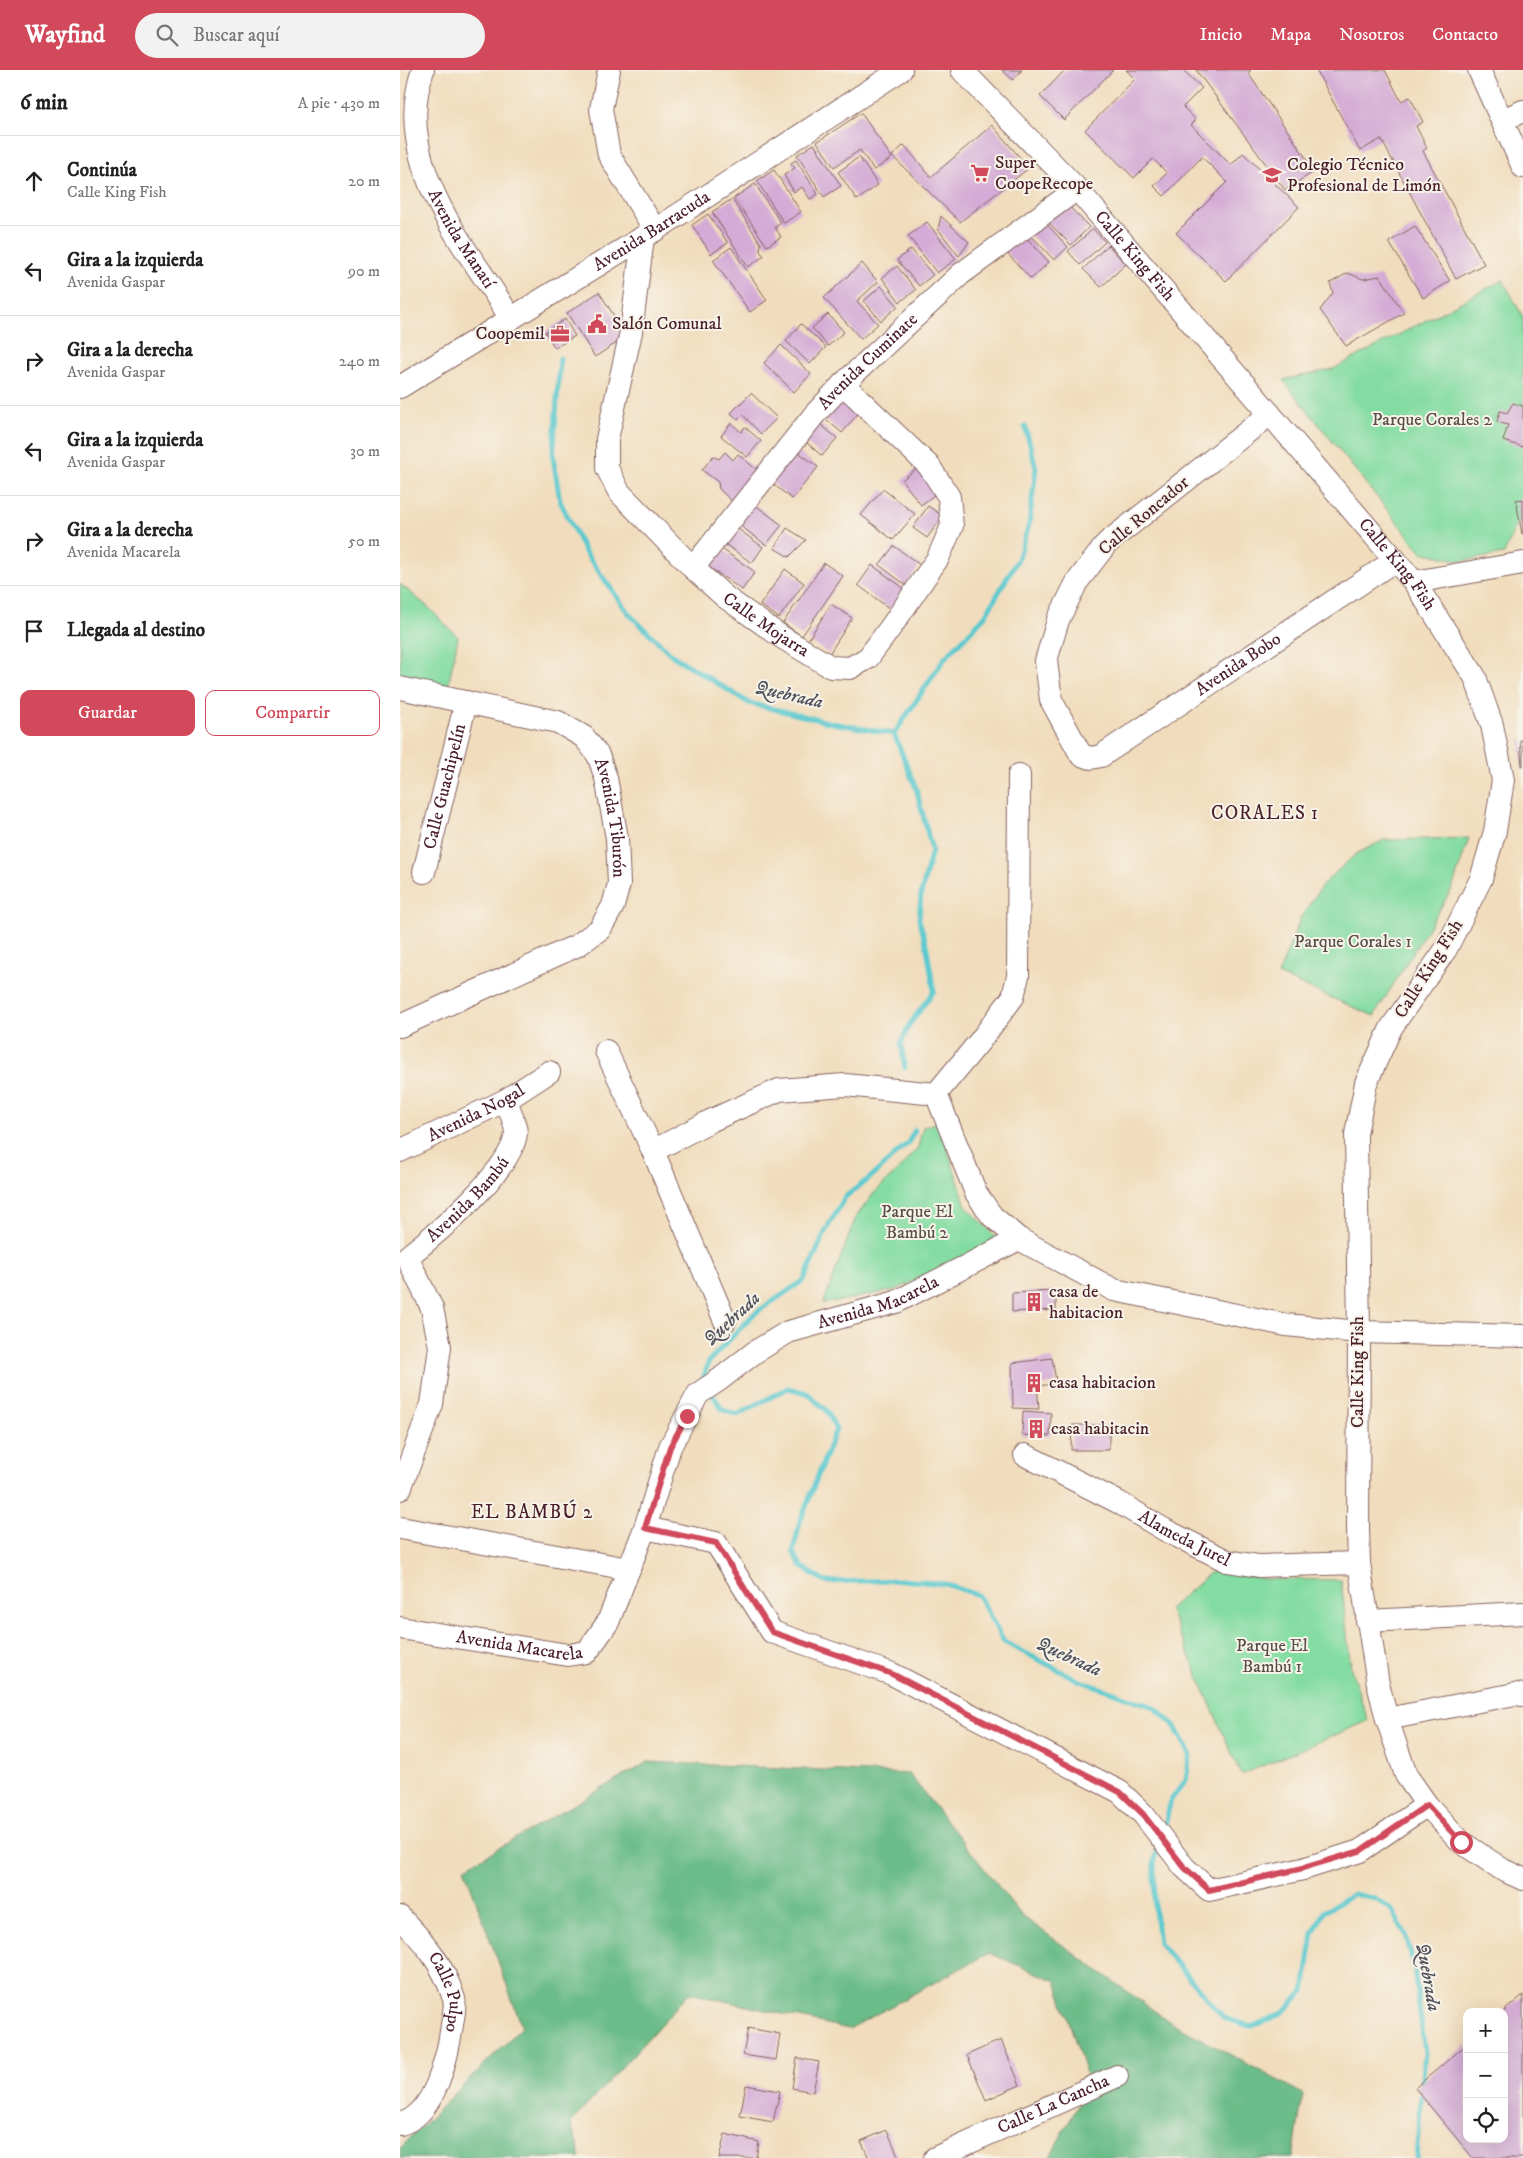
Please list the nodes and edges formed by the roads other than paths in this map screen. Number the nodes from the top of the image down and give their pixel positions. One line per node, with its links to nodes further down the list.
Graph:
1 (423, 70): 11 (street, Avenida Manatí)
2 (609, 70): 10 (street)
3 (901, 70): 10 (street, Avenida Barracuda)
4 (962, 70): 9 (street, Calle King Fish)
5 (1479, 70): 7 (street)
6 (1523, 111): 7 (street)
7 (1502, 120): 8 (street)
8 (1523, 167)
9 (1077, 188): 12 (street, Avenida Cuminate); 14 (street, Calle King Fish)
10 (649, 233): 11 (street, Avenida Barracuda); 17 (street, Calle Mojarra)
11 (511, 319): 13 (street, Avenida Barracuda)
12 (844, 384): 17 (street, Avenida Cuminate); 17 (street, Calle Mojarra)
13 (400, 387)
14 (1270, 414): 15 (street, Calle King Fish); 21 (street, Calle Roncador)
15 (1394, 561): 18 (street, Calle King Fish); 21 (street, Avenida Bobo)
16 (1523, 563): 18 (street)
17 (693, 568)
18 (1414, 582): 34 (street, Calle King Fish)
19 (400, 688): 20 (street, Avenida Tiburón)
20 (466, 702): 23 (street, Calle Guachipelín); 24 (street, Avenida Tiburón)
21 (1081, 755)
22 (1019, 775): 27 (street)
23 (424, 872)
24 (400, 1026)
25 (606, 1052): 30 (street)
26 (549, 1072): 28 (street, Avenida Nogal)
27 (936, 1094): 30 (street); 31 (street)
28 (506, 1100): 29 (street, Avenida Nogal); 32 (street, Avenida Bambú)
29 (400, 1151)
30 (653, 1151): 33 (street)
31 (1019, 1238): 34 (street); 39 (street, Avenida Macarela)
32 (403, 1258): 37 (street, Avenida Bambú)
33 (725, 1321)
34 (1359, 1332): 35 (street); 40 (street, Calle King Fish)
35 (1523, 1336)
36 (1025, 1455): 40 (street, Alameda Jurel)
37 (400, 1488)
38 (400, 1528): 41 (street)
39 (645, 1528): 41 (street, Avenida Macarela); 47 (street)
40 (1359, 1563): 43 (street, Calle King Fish)
41 (629, 1569): 44 (street, Avenida Macarela)
42 (1523, 1613): 43 (street)
43 (1367, 1621): 46 (street, Calle King Fish)
44 (400, 1628)
45 (1523, 1694): 46 (street)
46 (1387, 1719): 47 (street, Calle King Fish)
47 (1427, 1805): 48 (street, Calle King Fish)
48 (1523, 1879)
49 (400, 1917): 51 (street, Calle Pulpo)
50 (1117, 2076): 52 (street, Calle La Cancha)
51 (400, 2124)
52 (935, 2158)

